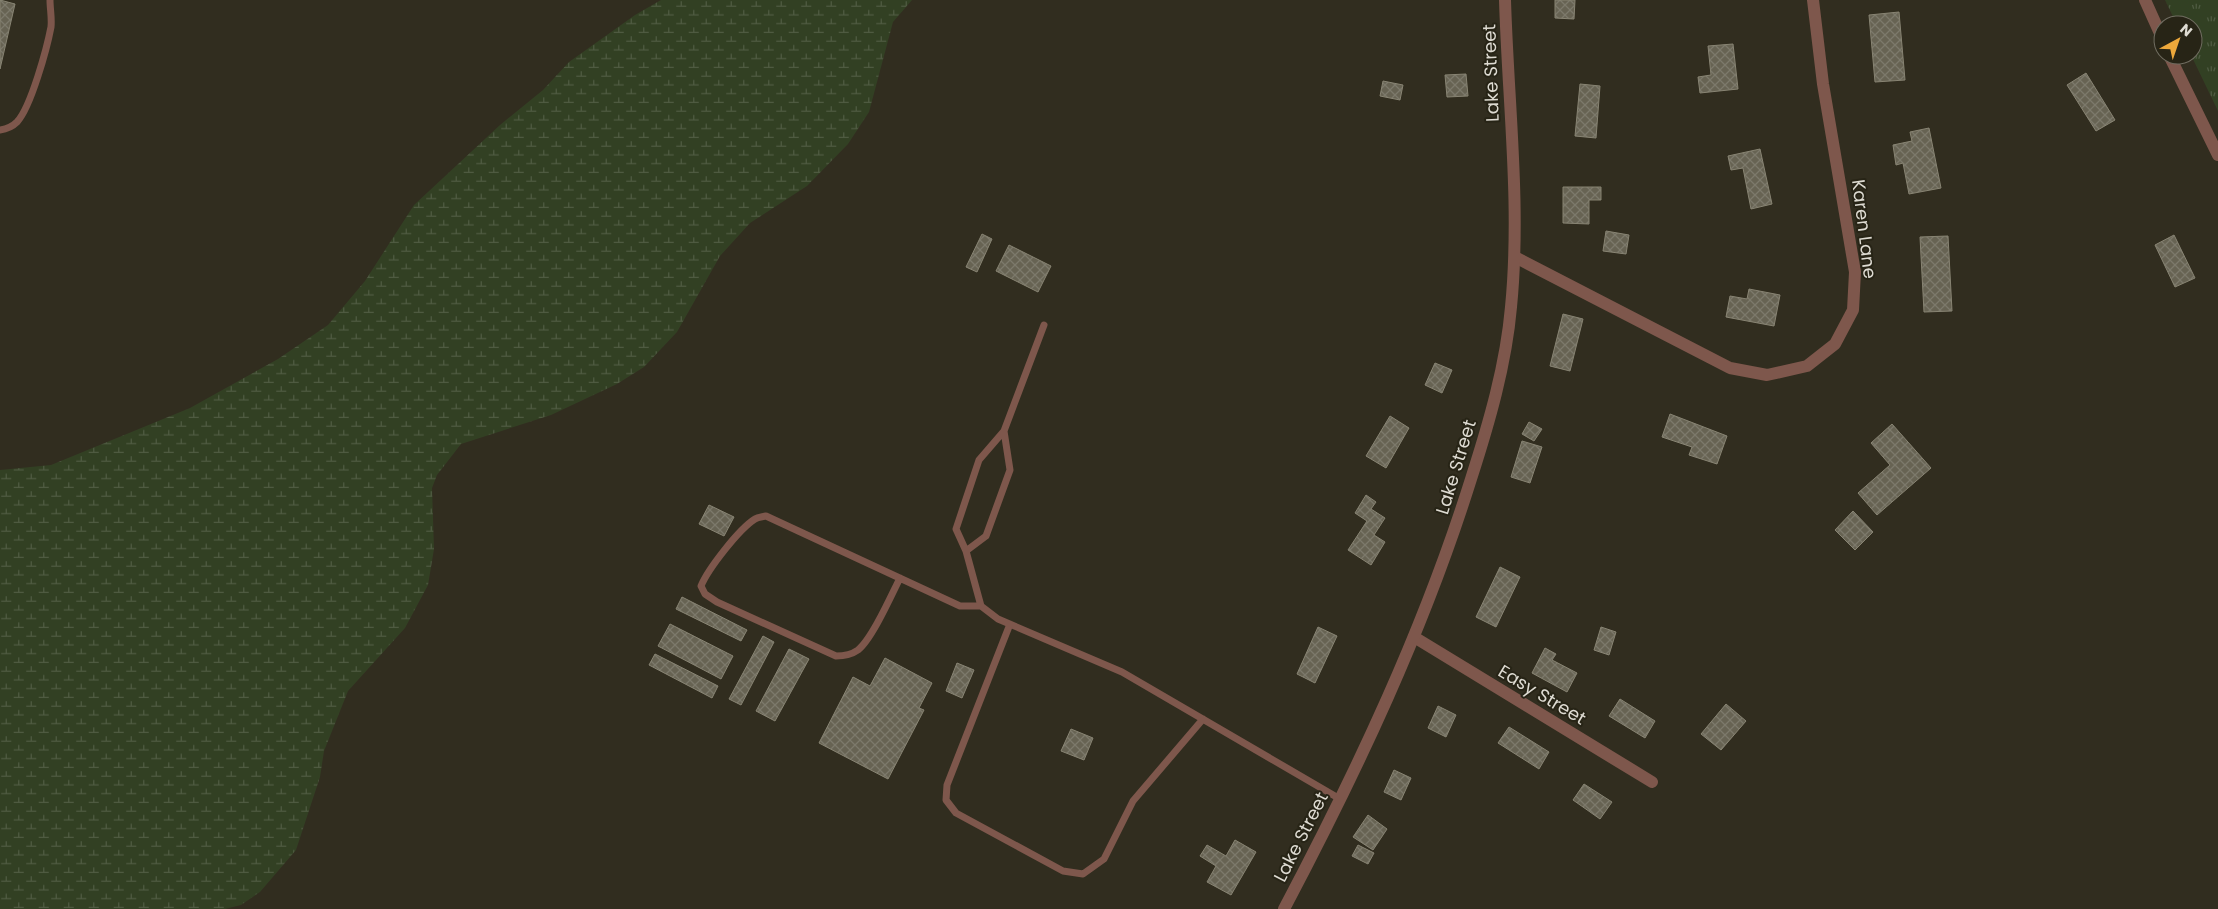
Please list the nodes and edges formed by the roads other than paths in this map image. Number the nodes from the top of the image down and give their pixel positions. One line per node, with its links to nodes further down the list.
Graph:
1 (50, 0): 7 (lane)
2 (1505, 0): 9 (street, Lake Street)
3 (1813, 0): 9 (street, Karen Lane)
4 (2145, 0): 5 (street)
5 (2153, 18)
6 (2175, 65): 8 (street)
7 (0, 130)
8 (2218, 155)
9 (1515, 256): 16 (street, Lake Street)
10 (1044, 325): 11 (lane)
11 (1004, 432): 12 (lane); 12 (lane)
12 (966, 551): 14 (lane)
13 (900, 578): 13 (lane); 14 (lane)
14 (981, 606): 15 (lane)
15 (1010, 624): 17 (lane); 17 (lane)
16 (1414, 637): 18 (street, Easy Street); 19 (street, Lake Street)
17 (1203, 720): 19 (lane)
18 (1652, 782)
19 (1340, 799): 20 (street, Lake Street)
20 (1284, 909)

